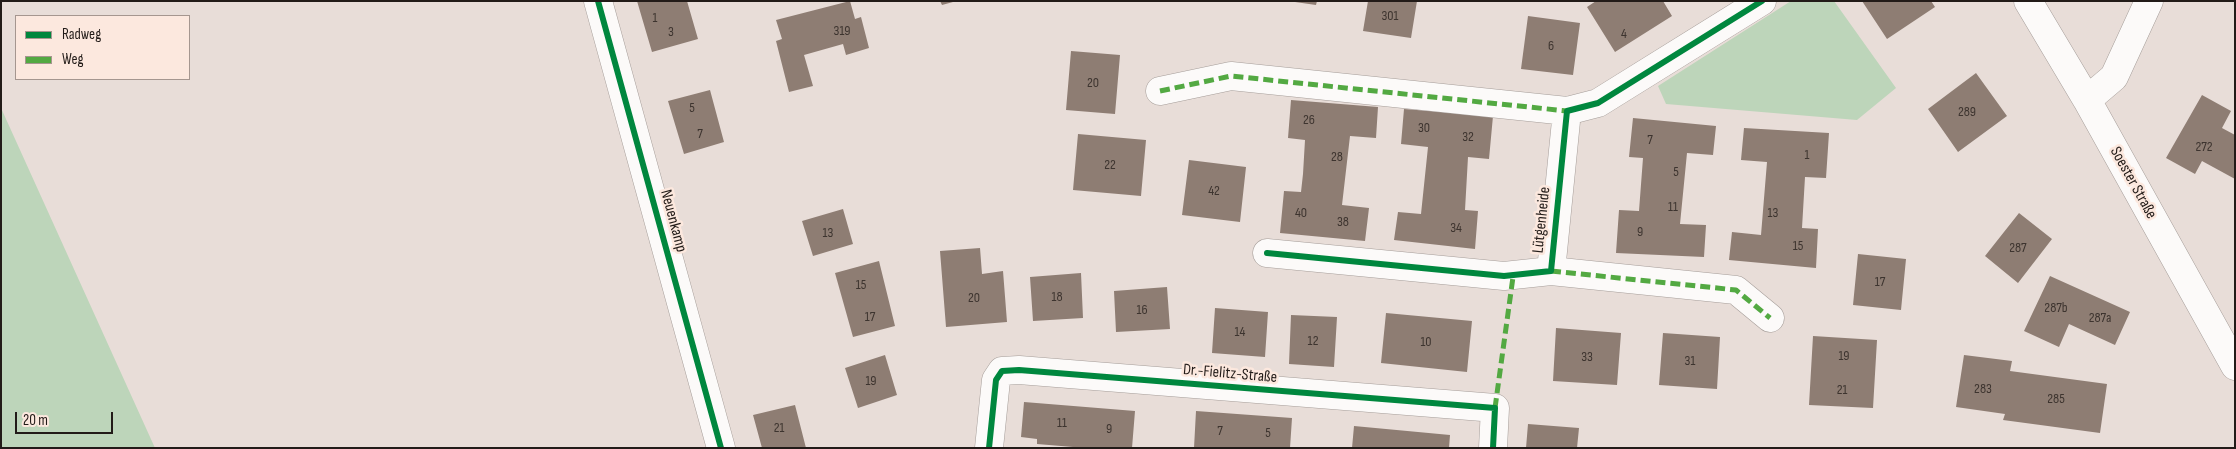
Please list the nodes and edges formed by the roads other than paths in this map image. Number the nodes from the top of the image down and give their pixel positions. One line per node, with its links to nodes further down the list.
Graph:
1 (598, 1): 12 (street, Neuenkamp)
2 (1762, 1): 7 (street)
3 (2028, 1): 6 (street, Soester Straße)
4 (2149, 1): 6 (street)
5 (1160, 91): 7 (street)
6 (2087, 100): 11 (street, Soester Straße)
7 (1567, 111): 9 (street, Lütgenheide)
8 (1267, 253): 9 (street, Lütgenheide)
9 (1551, 271): 10 (street, Lütgenheide)
10 (1770, 318)
11 (2235, 366)
12 (721, 448)
13 (989, 448): 14 (street, Dr.-Fielitz-Straße)
14 (1493, 448)

